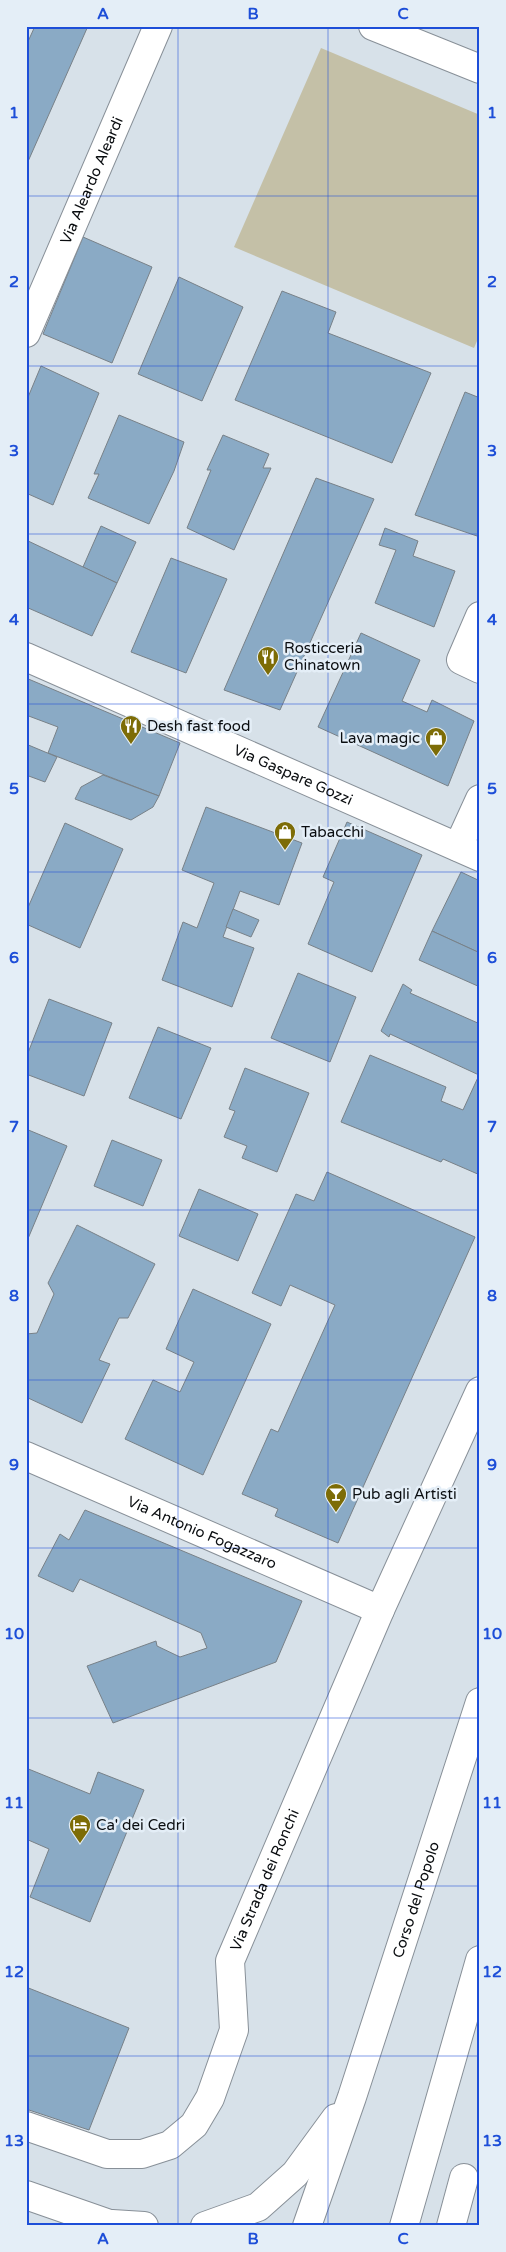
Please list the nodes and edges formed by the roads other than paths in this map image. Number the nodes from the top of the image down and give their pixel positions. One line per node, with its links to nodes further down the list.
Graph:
1 (158, 26): 4 (street, Via Aleardo Aleardi)
2 (373, 26): 3 (street)
3 (480, 69)
4 (26, 333)
5 (480, 616): 7 (street)
6 (26, 657): 9 (street, Via Gaspare Gozzi)
7 (480, 669)
8 (480, 799): 9 (street)
9 (469, 852)
10 (480, 1391): 12 (street, Via Strada dei Ronchi)
11 (26, 1456): 12 (street, Via Antonio Fogazzaro)
12 (380, 1610): 16 (street, Via Strada dei Ronchi)
13 (480, 1702): 15 (street, Corso del Popolo)
14 (480, 1960): 23 (street)
15 (352, 2097): 21 (street, Corso del Popolo); 22 (street, Corso del Popolo)
16 (26, 2126)
17 (464, 2178): 24 (street)
18 (26, 2194): 19 (street)
19 (113, 2225): 20 (street)
20 (144, 2226)
21 (205, 2226)
22 (307, 2226)
23 (404, 2226)
24 (451, 2226)

